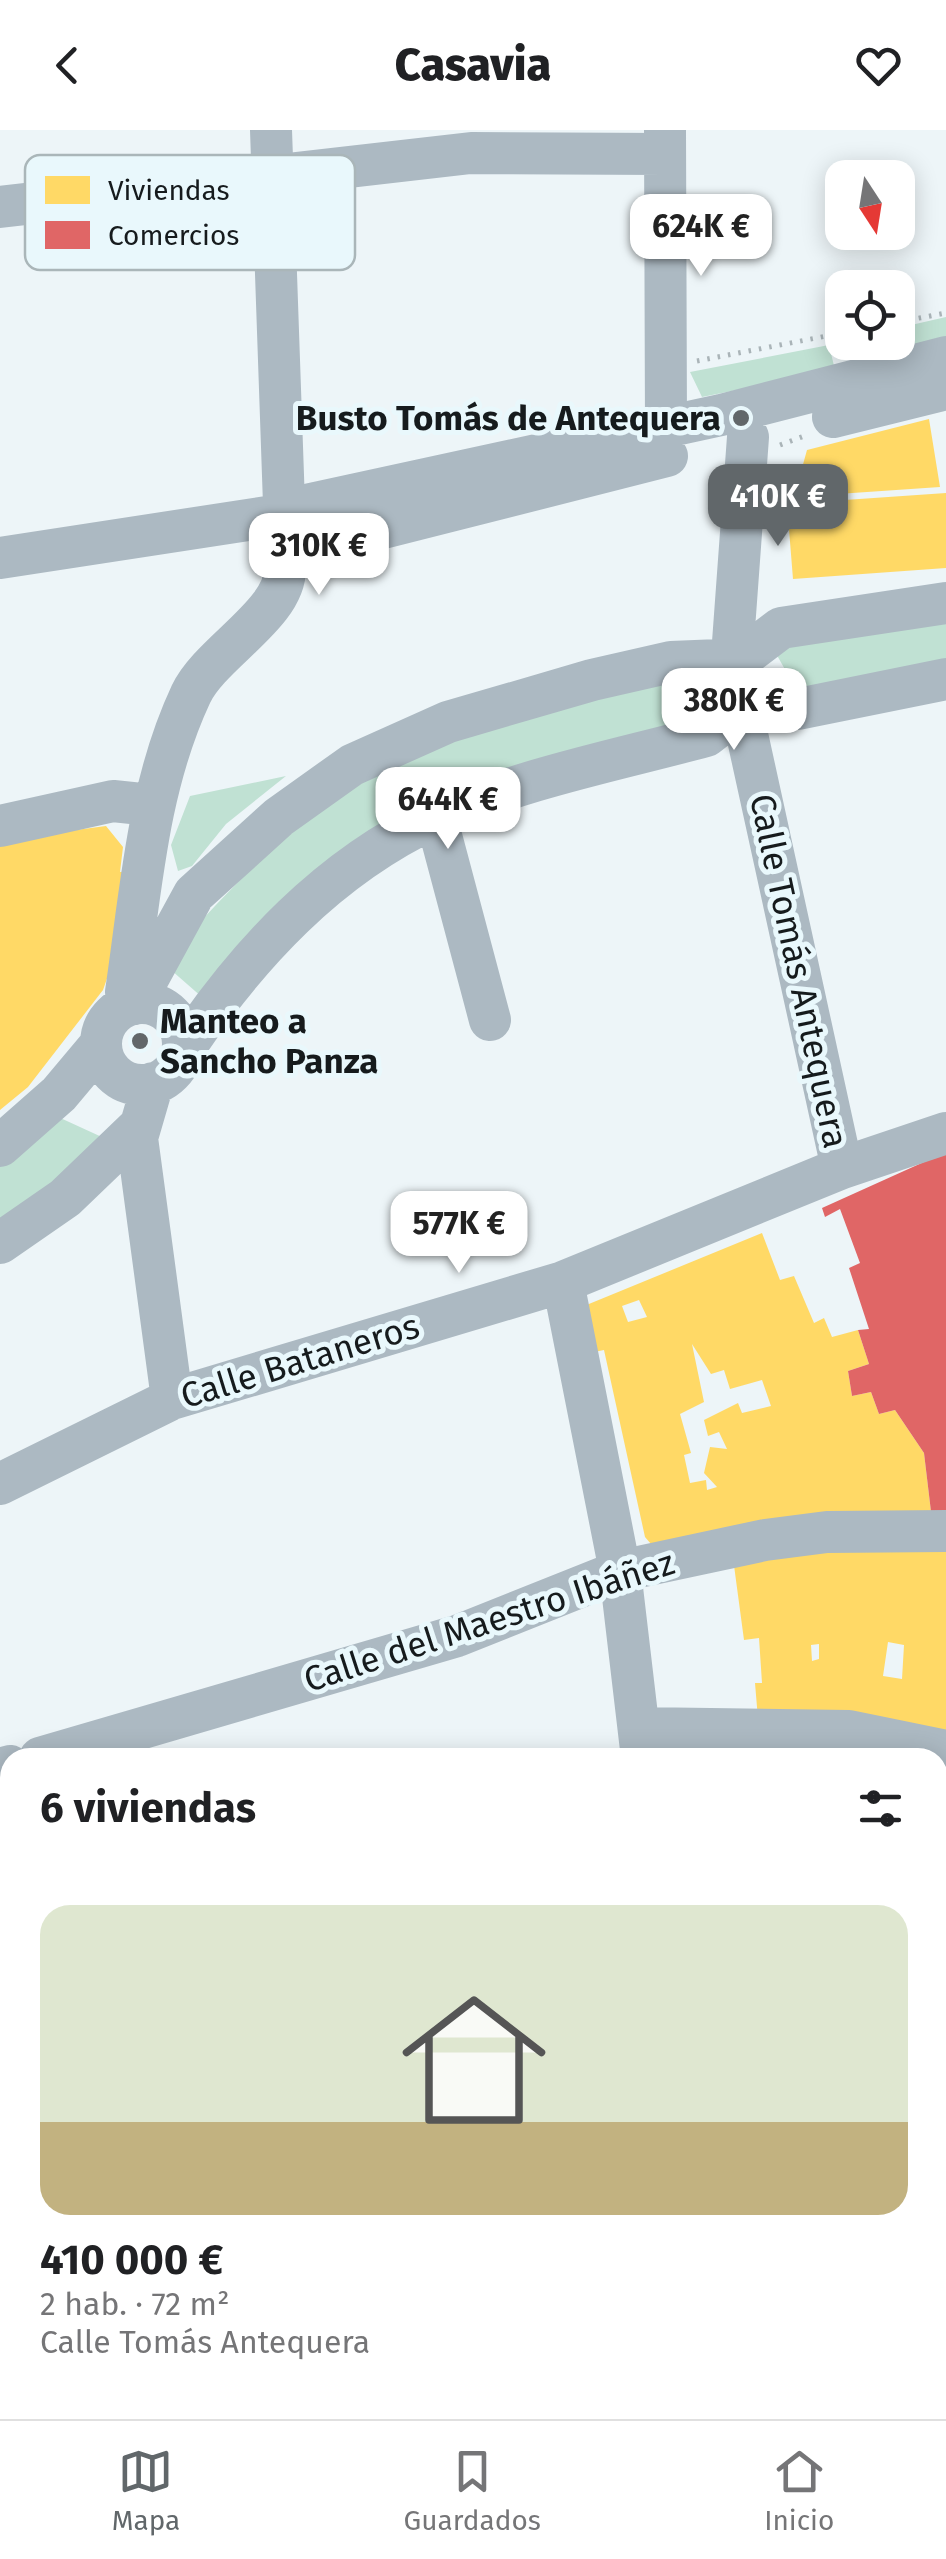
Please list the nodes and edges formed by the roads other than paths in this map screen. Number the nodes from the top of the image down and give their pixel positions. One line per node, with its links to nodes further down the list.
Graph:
1 (271, 130): 3 (street)
2 (664, 142): 4 (street); 10 (street)
3 (272, 155)
4 (355, 165)
5 (25, 203): 6 (street)
6 (0, 206)
7 (277, 270): 12 (street)
8 (946, 357): 11 (street)
9 (946, 389): 11 (street)
10 (666, 427): 11 (street); 12 (street)
11 (749, 430): 13 (street); 17 (street)
12 (286, 508): 13 (street); 14 (street); 15 (street)
13 (328, 542): 15 (street)
14 (0, 558)
15 (285, 568): 20 (street)
16 (946, 603): 17 (street)
17 (732, 657): 19 (street, Calle Tomás Antequera); 24 (street)
18 (946, 679): 19 (street)
19 (744, 714): 21 (street); 33 (street, Calle Tomás Antequera)
20 (151, 805): 22 (street); 23 (street)
21 (436, 817): 26 (street); 28 (street)
22 (0, 826)
23 (142, 880): 24 (street); 25 (street)
24 (194, 894): 25 (street)
25 (129, 1006): 27 (street); 28 (street)
26 (490, 1020)
27 (100, 1044): 29 (street); 32 (street)
28 (182, 1052): 29 (street)
29 (153, 1083): 30 (street)
30 (140, 1126): 34 (street); 36 (street)
31 (946, 1133): 33 (street, Calle Bataneros)
32 (0, 1146)
33 (842, 1168): 35 (street, Calle Bataneros)
34 (0, 1243)
35 (563, 1282): 36 (street, Calle Bataneros); 39 (street)
36 (172, 1400): 37 (street, Calle Bataneros)
37 (0, 1484)
38 (946, 1531): 39 (street, Calle del Maestro Ibáñez)
39 (620, 1572): 40 (street); 41 (street, Calle del Maestro Ibáñez)
40 (640, 1743): 42 (street)
41 (74, 1748)
42 (931, 1748)

